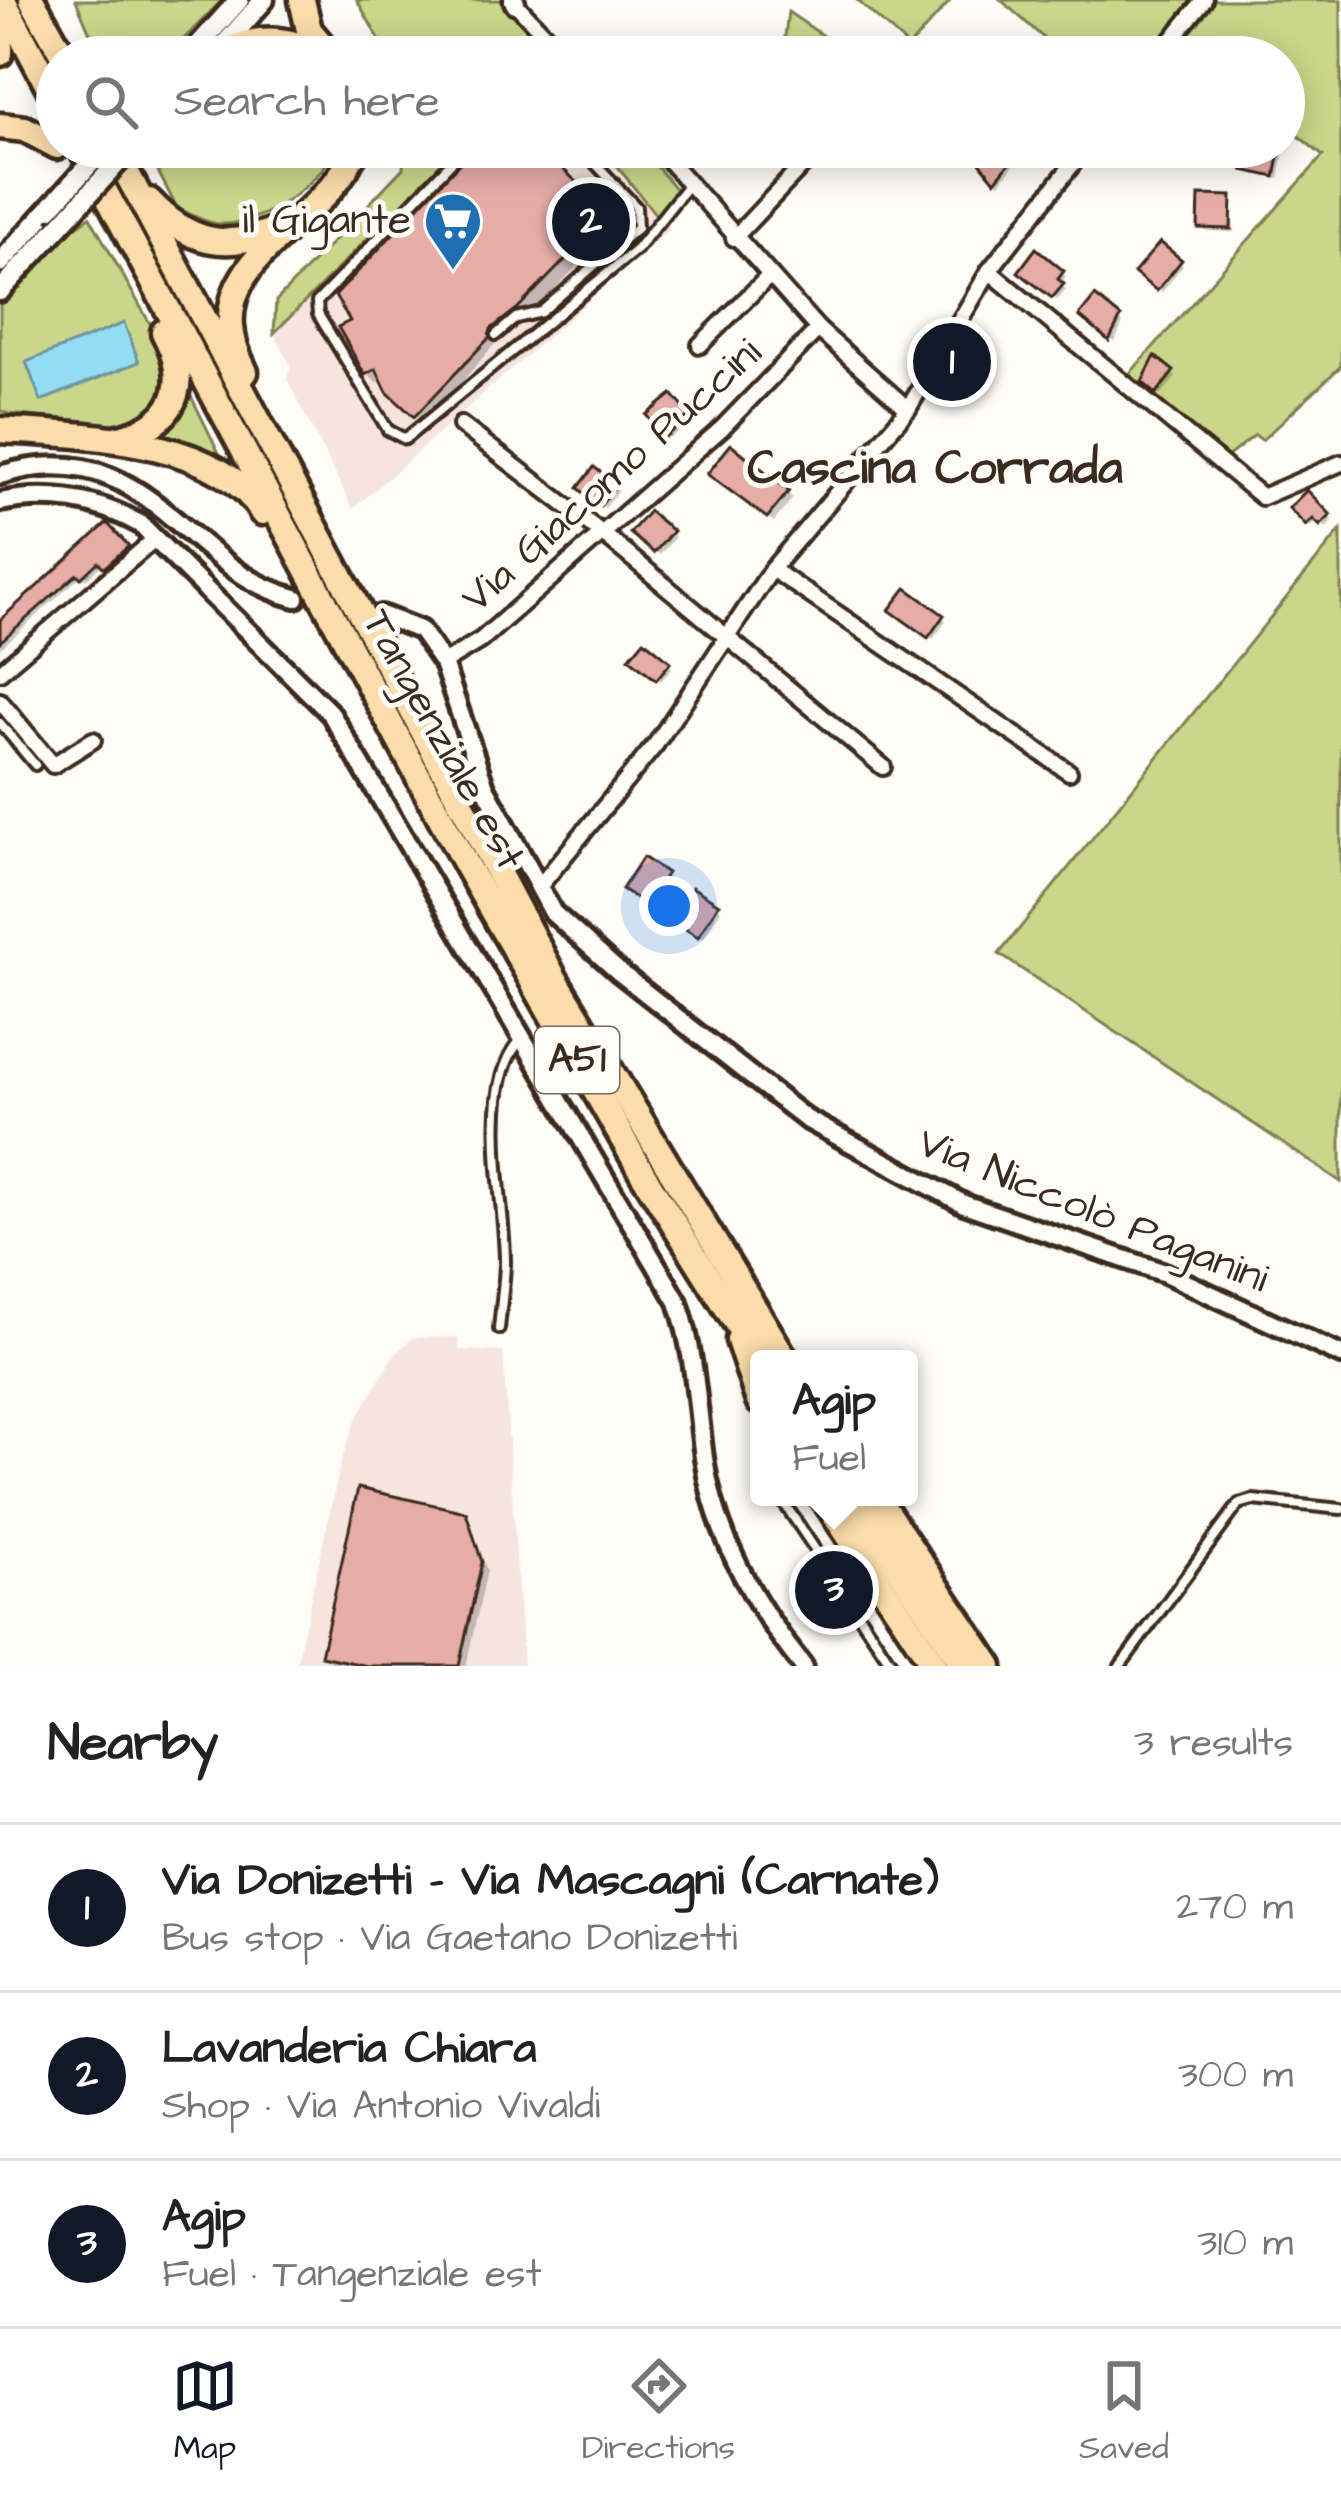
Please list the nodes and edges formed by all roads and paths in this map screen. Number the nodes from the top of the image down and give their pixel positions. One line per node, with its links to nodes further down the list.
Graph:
1 (3, 0): 18 (highway)
2 (32, 0): 9 (highway)
3 (55, 0): 10 (highway)
4 (239, 0): 11 (main road)
5 (264, 0): 12 (main road)
6 (302, 0): 13 (highway)
7 (1204, 0): 15 (street)
8 (514, 1): 14 (street)
9 (54, 36)
10 (63, 36)
11 (207, 36)
12 (233, 36)
13 (314, 36)
14 (544, 36)
15 (1175, 36)
16 (0, 38): 17 (highway)
17 (0, 53)
18 (36, 62)
19 (0, 126): 20 (highway)
20 (36, 133)
21 (78, 168): 34 (highway)
22 (88, 168): 38 (main road, bridge)
23 (92, 168): 34 (highway, Tangenziale est / A51)
24 (113, 168): 41 (main road, bridge)
25 (122, 168): 33 (highway, Tangenziale est / A51)
26 (343, 168): 35 (highway)
27 (446, 168): 32 (lane)
28 (600, 168): 43 (lane)
29 (675, 168): 32 (street)
30 (800, 168): 36 (street)
31 (1070, 168): 39 (street)
32 (688, 183): 36 (street)
33 (132, 184): 35 (highway); 49 (highway, Tangenziale est / A51)
34 (114, 209): 37 (highway, Tangenziale est / A51)
35 (296, 219): 49 (highway)
36 (734, 238): 40 (street)
37 (138, 250): 48 (highway); 56 (highway, Tangenziale est / A51)
38 (0, 263)
39 (989, 271): 45 (street); 50 (street)
40 (770, 275): 42 (street); 44 (street)
41 (0, 291)
42 (818, 328): 45 (street); 53 (street, Via Giacomo Puccini)
43 (496, 335)
44 (700, 345)
45 (908, 409): 55 (street)
46 (461, 425): 53 (street)
47 (1, 430): 48 (highway)
48 (107, 441): 56 (highway)
49 (272, 452): 73 (highway, Tangenziale est / A51)
50 (1341, 463)
51 (0, 475): 57 (street)
52 (0, 502): 54 (street)
53 (603, 533): 59 (street); 60 (street, Via Giacomo Puccini)
54 (155, 539): 61 (street); 69 (street)
55 (772, 568): 59 (street); 67 (street)
56 (307, 571): 70 (highway, Tangenziale est / A51)
57 (296, 598)
58 (381, 615): 60 (street, Via Niccolò Paganini)
59 (722, 637): 66 (street); 68 (street)
60 (443, 663): 68 (street, Via Niccolò Paganini)
61 (0, 672)
62 (0, 701): 64 (street)
63 (0, 723): 65 (lane)
64 (93, 740)
65 (35, 765)
66 (883, 767)
67 (1069, 772)
68 (538, 886): 74 (street, Via Niccolò Paganini)
69 (525, 1036): 71 (lane); 81 (street)
70 (733, 1321): 72 (highway, Tangenziale est / A51); 75 (highway)
71 (499, 1329)
72 (753, 1350)
73 (780, 1350)
74 (1341, 1355)
75 (750, 1376)
76 (786, 1506): 82 (lane)
77 (829, 1506): 83 (highway)
78 (857, 1506): 84 (highway)
79 (882, 1506): 85 (highway)
80 (1341, 1509): 86 (lane)
81 (803, 1666)
82 (893, 1666)
83 (935, 1666)
84 (964, 1666)
85 (990, 1666)
86 (1120, 1666)

